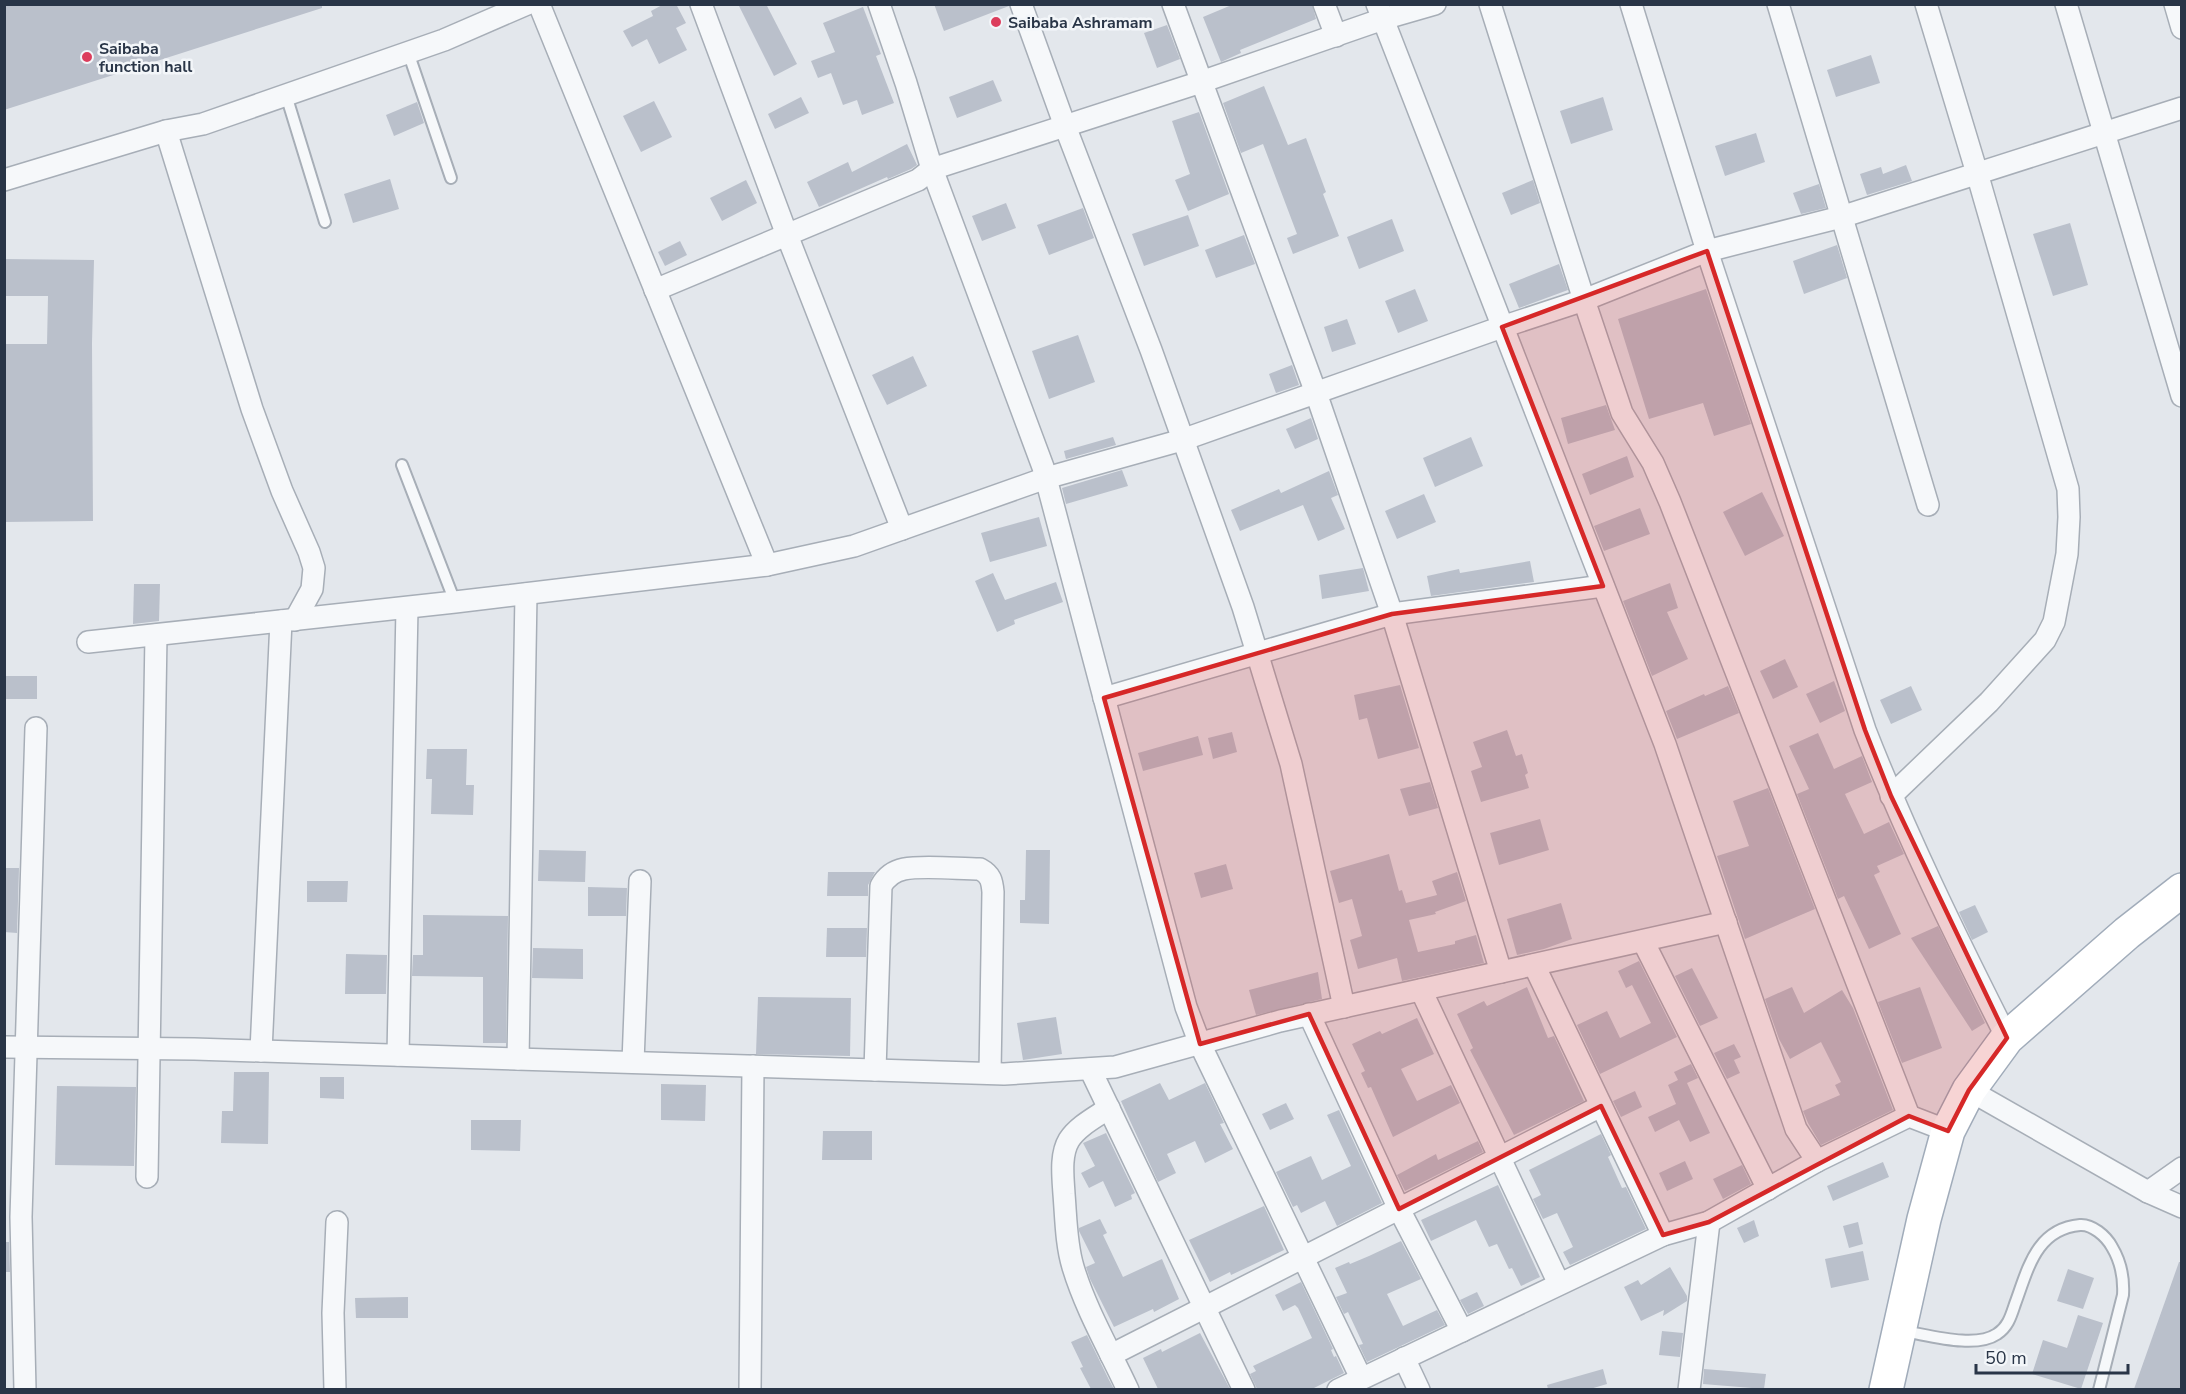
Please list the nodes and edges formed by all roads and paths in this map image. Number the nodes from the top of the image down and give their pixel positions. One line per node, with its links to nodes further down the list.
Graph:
1 (526, 4): 18 (street)
2 (539, 4): 33 (street)
3 (701, 4): 31 (street)
4 (879, 4): 25 (street)
5 (1021, 4): 22 (street)
6 (1173, 4): 19 (street)
7 (1324, 4): 17 (street)
8 (1435, 4): 15 (street)
9 (1490, 4): 34 (street)
10 (1631, 4): 32 (street)
11 (1778, 4): 29 (street)
12 (1926, 4): 26 (street)
13 (2066, 4): 24 (street)
14 (2175, 4): 16 (street)
15 (1380, 12): 17 (street); 35 (street)
16 (2181, 28)
17 (1336, 36): 19 (street)
18 (408, 52): 20 (street); 27 (lane)
19 (1201, 82): 22 (street); 36 (street)
20 (286, 95): 23 (street); 30 (lane)
21 (2181, 108): 24 (street)
22 (1065, 126): 25 (street); 38 (street)
23 (166, 131): 28 (street); 49 (street)
24 (2104, 133): 26 (street); 37 (street)
25 (932, 169): 31 (street); 40 (street)
26 (1977, 173): 29 (street); 55 (street)
27 (451, 178)
28 (4, 180)
29 (1841, 217): 32 (street); 41 (street)
30 (325, 222)
31 (787, 235): 33 (street); 42 (street)
32 (1707, 251): 34 (street); 55 (street)
33 (655, 290): 43 (street)
34 (1584, 300): 35 (street); 80 (street)
35 (1502, 327): 36 (street); 44 (street)
36 (1316, 393): 38 (street); 48 (street)
37 (2181, 396)
38 (1182, 440): 40 (street); 52 (street)
39 (402, 465): 46 (lane)
40 (1046, 478): 42 (street); 53 (street)
41 (1928, 505)
42 (902, 529): 43 (street)
43 (768, 565): 45 (street)
44 (1603, 586): 48 (street); 58 (street)
45 (526, 594): 46 (street); 71 (street)
46 (455, 602): 47 (street)
47 (407, 608): 49 (street); 70 (street)
48 (1392, 614): 52 (street); 61 (street)
49 (288, 620): 50 (street); 69 (street)
50 (156, 635): 51 (street); 68 (street)
51 (88, 642)
52 (1257, 654): 53 (street); 63 (street)
53 (1104, 698): 66 (street)
54 (36, 728): 67 (street)
55 (1891, 796): 65 (street)
56 (640, 881): 72 (street)
57 (2181, 890): 65 (main road)
58 (1726, 922): 59 (street); 83 (street)
59 (1643, 941): 60 (street); 86 (street)
60 (1534, 965): 61 (street); 78 (street)
61 (1501, 972): 62 (street)
62 (1421, 990): 63 (street); 82 (street)
63 (1344, 1007): 64 (street)
64 (1309, 1014): 66 (street); 89 (street)
65 (2007, 1038): 77 (main road)
66 (1200, 1044): 74 (street); 93 (street)
67 (15, 1047): 68 (street); 101 (street)
68 (148, 1049): 69 (street); 85 (street)
69 (261, 1051): 70 (street)
70 (398, 1055): 71 (street)
71 (518, 1059): 72 (street)
72 (633, 1062): 73 (street)
73 (753, 1066): 75 (street); 103 (street)
74 (1090, 1069): 76 (street); 79 (street)
75 (875, 1070): 76 (street); 76 (street)
76 (990, 1073)
77 (1969, 1090): 81 (main road); 87 (street)
78 (1601, 1106): 82 (street); 92 (street)
79 (1108, 1108): 95 (street); 98 (street)
80 (1908, 1116): 81 (street); 83 (street)
81 (1948, 1131): 96 (main road)
82 (1500, 1157): 89 (street); 94 (street)
83 (1817, 1161): 86 (street)
84 (2181, 1168): 87 (street)
85 (147, 1177)
86 (1768, 1189): 91 (street)
87 (2148, 1192): 88 (street)
88 (2181, 1207)
89 (1399, 1209): 93 (street); 97 (street)
90 (338, 1222): 102 (street)
91 (1709, 1222): 92 (street); 108 (street)
92 (1662, 1235): 94 (street)
93 (1303, 1257): 95 (street); 100 (street)
94 (1559, 1284): 97 (street)
95 (1204, 1308): 98 (street); 105 (street)
96 (1900, 1330): 109 (main road); 110 (lane)
97 (1462, 1331): 99 (street)
98 (1111, 1355): 104 (street)
99 (1404, 1358): 100 (street); 107 (street)
100 (1361, 1378): 106 (street)
101 (25, 1389)
102 (335, 1389)
103 (750, 1389)
104 (1128, 1389)
105 (1244, 1389)
106 (1338, 1389)
107 (1419, 1389)
108 (1689, 1389)
109 (1887, 1389)
110 (2098, 1389)

